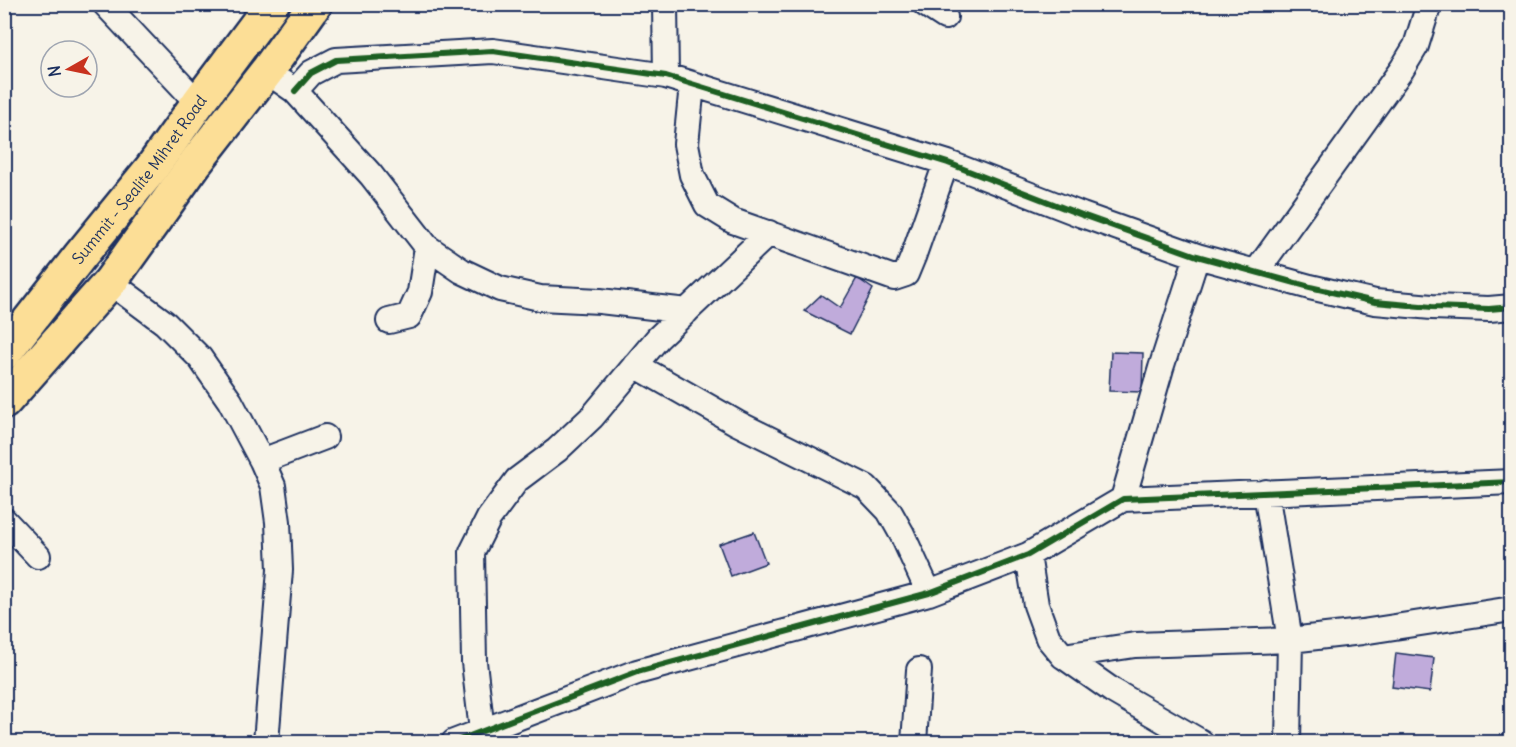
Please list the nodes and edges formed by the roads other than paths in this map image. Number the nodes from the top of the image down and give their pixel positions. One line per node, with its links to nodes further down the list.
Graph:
1 (105, 4): 10 (street)
2 (272, 4): 10 (main road, Summit - Sealite Mihret Road)
3 (315, 4): 6 (main road)
4 (665, 4): 7 (street)
5 (1429, 4): 17 (street)
6 (267, 71): 9 (street); 13 (main road)
7 (666, 76): 8 (street); 9 (street)
8 (692, 85): 11 (street); 14 (street)
9 (295, 91): 15 (street)
10 (198, 103): 12 (main road, Summit - Sealite Mihret Road)
11 (946, 163): 14 (street); 16 (street)
12 (151, 169): 13 (main road); 22 (main road, Summit - Sealite Mihret Road)
13 (177, 189): 18 (main road)
14 (769, 233): 20 (street)
15 (427, 247): 20 (street); 21 (street)
16 (1197, 256): 17 (street); 29 (street)
17 (1256, 272): 19 (street)
18 (110, 282): 24 (main road); 26 (street)
19 (1512, 308)
20 (687, 311): 23 (street)
21 (389, 321)
22 (4, 353)
23 (635, 365): 33 (street); 38 (street)
24 (4, 402)
25 (325, 437): 26 (street)
26 (262, 461): 39 (street)
27 (1512, 482): 28 (street)
28 (1266, 492): 29 (street); 35 (street)
29 (1123, 499): 31 (street)
30 (4, 520): 32 (street)
31 (1028, 555): 33 (street); 36 (street)
32 (38, 556)
33 (929, 593): 38 (street)
34 (1512, 609): 35 (street)
35 (1290, 640): 36 (street); 43 (street)
36 (1063, 656): 42 (street)
37 (919, 670): 41 (street)
38 (482, 731): 40 (street)
39 (266, 742)
40 (454, 742)
41 (914, 742)
42 (1201, 742)
43 (1288, 742)

